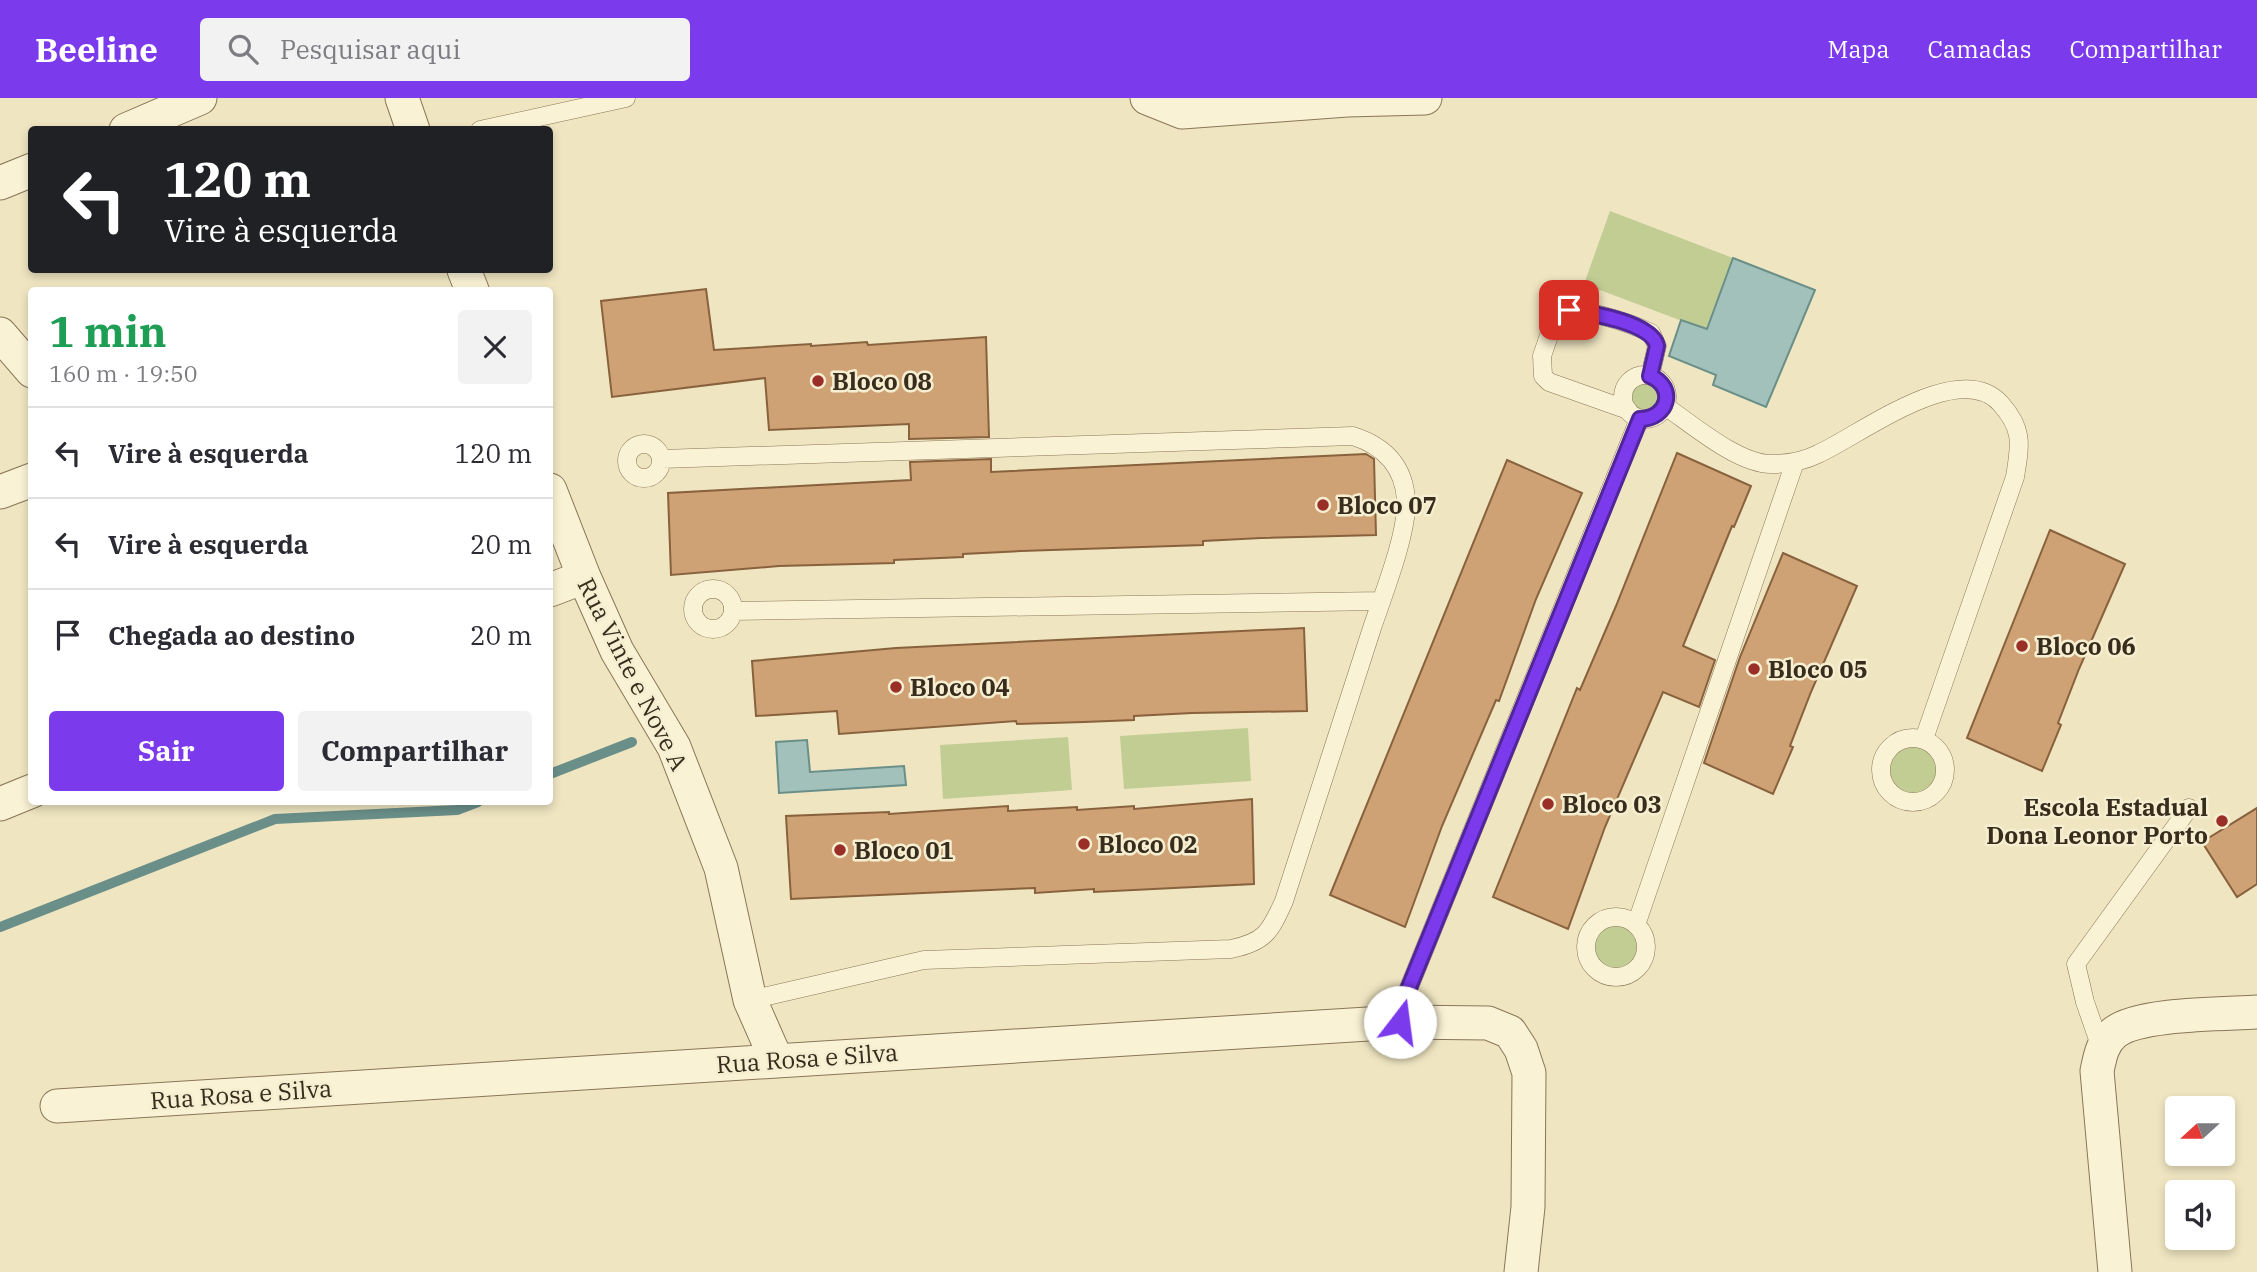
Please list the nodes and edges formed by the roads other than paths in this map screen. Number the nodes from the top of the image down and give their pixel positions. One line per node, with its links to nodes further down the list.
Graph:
1 (200, 98): 6 (street)
2 (402, 98): 7 (street)
3 (626, 98): 8 (lane)
4 (1147, 98): 5 (street)
5 (1425, 98)
6 (135, 126)
7 (412, 126)
8 (498, 126)
9 (28, 172): 10 (street)
10 (0, 183)
11 (0, 334): 12 (street)
12 (28, 366)
13 (1650, 376): 14 (lane); 15 (lane); 15 (lane)
14 (1665, 406): 15 (lane); 17 (lane)
15 (1634, 414): 32 (lane)
16 (662, 459): 23 (lane)
17 (1795, 462): 25 (lane); 29 (lane)
18 (28, 482): 19 (street)
19 (0, 492)
20 (553, 498): 21 (street, Rua Vinte e Nove A)
21 (584, 577): 22 (street); 30 (street, Rua Vinte e Nove A)
22 (553, 589)
23 (1381, 601): 24 (lane); 30 (lane)
24 (733, 611)
25 (1924, 739)
26 (28, 793): 27 (street)
27 (0, 804)
28 (2189, 808): 33 (lane)
29 (1636, 925)
30 (751, 1000): 34 (street, Rua Vinte e Nove A)
31 (2257, 1012): 33 (street)
32 (1400, 1022): 34 (street, Rua Rosa e Silva); 36 (street, Rua Rosa e Silva)
33 (2101, 1048): 37 (street)
34 (776, 1059): 35 (street, Rua Rosa e Silva)
35 (57, 1106)
36 (1521, 1272)
37 (2115, 1272)

